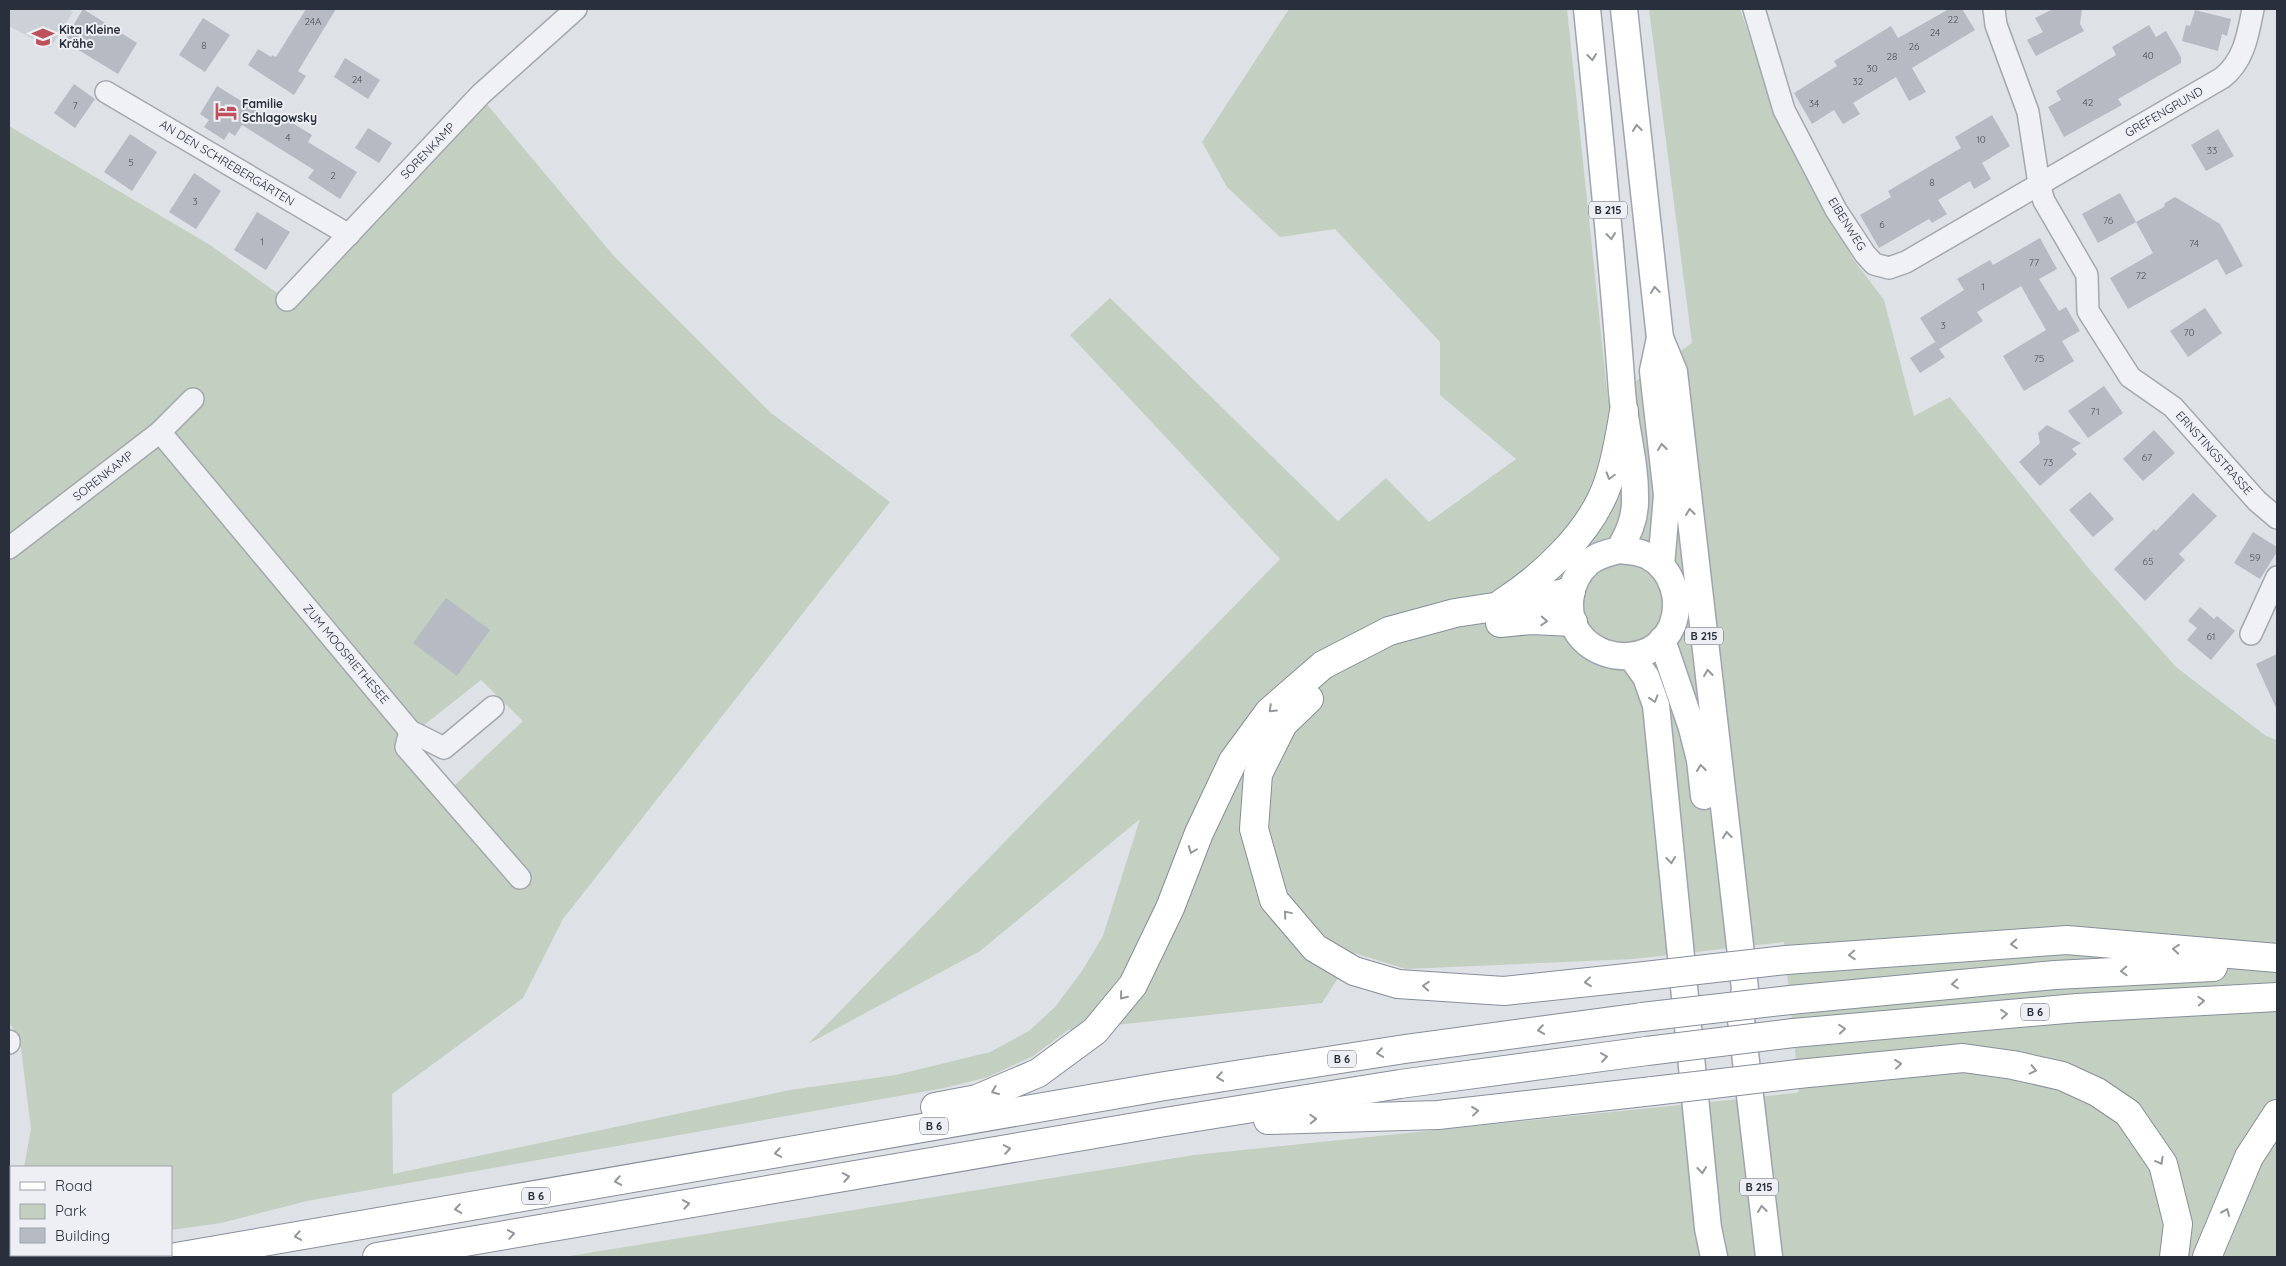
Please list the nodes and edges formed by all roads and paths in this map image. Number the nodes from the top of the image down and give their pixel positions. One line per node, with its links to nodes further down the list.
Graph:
1 (576, 9): 9 (street, SORENKAMP)
2 (1587, 9): 13 (main road, B 215, one-way to 13)
3 (1624, 9): 11 (main road, B 215, one-way to 3)
4 (1754, 9): 8 (street, EIBENWEG)
5 (1994, 9): 8 (street, ERNSTINGSTRASSE)
6 (2252, 9): 8 (street, GREFENGRUND)
7 (106, 92): 9 (street, AN DEN SCHREBERGÄRTEN)
8 (2039, 184): 15 (street, ERNSTINGSTRASSE)
9 (349, 235): 10 (street, SORENKAMP)
10 (287, 300)
11 (1660, 338): 18 (main road, B 215, one-way to 11); 32 (main road, B 215, one-way to 11)
12 (193, 399): 14 (street, SORENKAMP)
13 (1624, 411): 17 (main road, B 215); 21 (highway, one-way to 21)
14 (160, 432): 16 (street, SORENKAMP); 27 (street, ZUM MOOSRIETHESEE)
15 (2277, 518)
16 (9, 548)
17 (1619, 550): 18 (main road); 20 (main road)
18 (1661, 566): 24 (main road, B 215)
19 (2277, 577): 23 (street)
20 (1571, 591): 21 (highway); 22 (main road, B 215)
21 (1495, 608): 35 (highway, one-way to 35)
22 (1573, 622): 25 (main road, B 215); 29 (highway, one-way to 22, bridge)
23 (2251, 634)
24 (1662, 640): 25 (main road, B 215); 32 (main road, B 215, one-way to 24)
25 (1631, 656): 38 (main road, one-way to 38)
26 (493, 706): 27 (street)
27 (410, 731): 28 (street)
28 (520, 878)
29 (2277, 958)
30 (2277, 964): 35 (highway, B 6, one-way to 35, bridge)
31 (2277, 997): 34 (highway, B 6, one-way to 31, bridge)
32 (1740, 1017): 39 (main road, B 215, one-way to 32)
33 (2277, 1114): 41 (highway, one-way to 33)
34 (1159, 1123): 37 (highway, B 6, one-way to 34); 40 (highway, one-way to 40, bridge)
35 (826, 1144): 36 (highway, B 6, one-way to 36)
36 (176, 1257)
37 (377, 1257)
38 (1714, 1257)
39 (1768, 1257)
40 (2174, 1257)
41 (2207, 1257)

